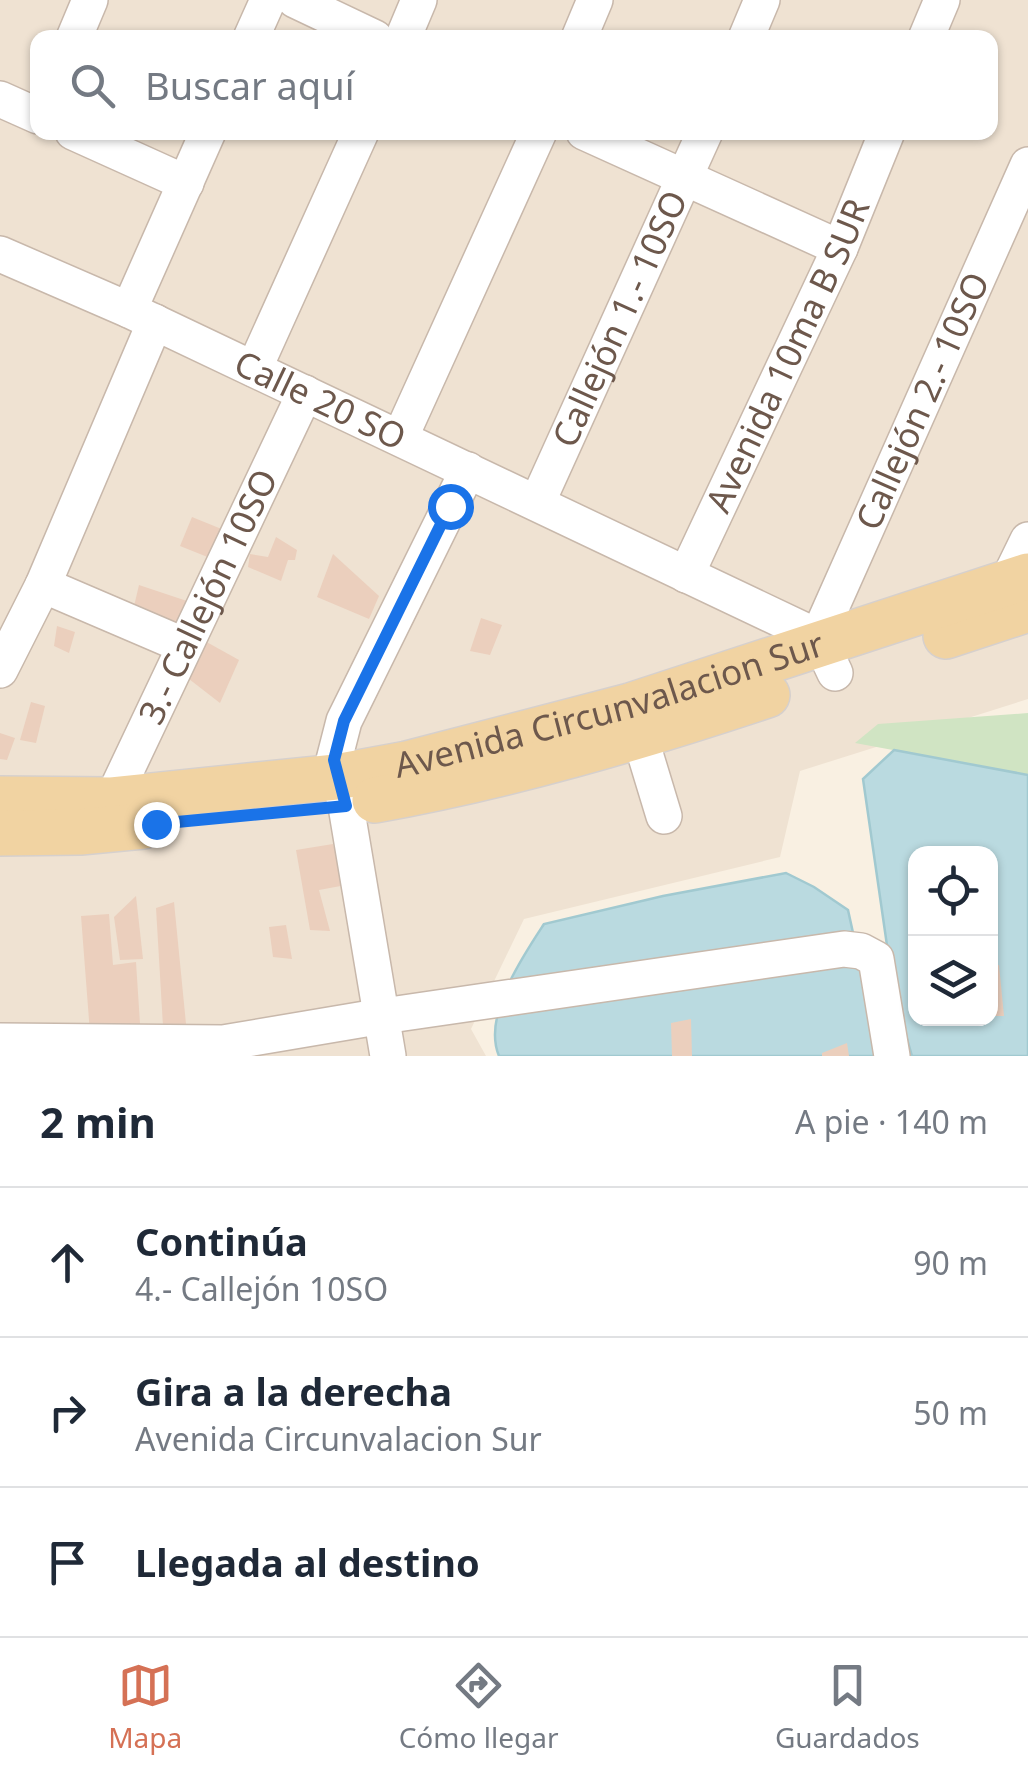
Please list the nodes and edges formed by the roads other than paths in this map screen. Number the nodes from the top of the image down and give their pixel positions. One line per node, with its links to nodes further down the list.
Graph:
1 (90, 0): 8 (street)
2 (268, 0): 9 (street)
3 (295, 0): 10 (street)
4 (419, 0): 11 (street)
5 (595, 0): 12 (street)
6 (762, 0): 13 (street)
7 (942, 0): 14 (street)
8 (77, 30)
9 (255, 30)
10 (357, 30)
11 (407, 30)
12 (582, 30)
13 (749, 30)
14 (929, 30)
15 (0, 99): 16 (street)
16 (30, 112)
17 (92, 140): 26 (street)
18 (205, 140): 26 (street)
19 (357, 140): 30 (street)
20 (535, 140): 32 (street)
21 (602, 140): 25 (street)
22 (702, 140): 25 (street, Callejón 1.- 10SO)
23 (884, 140): 27 (street, Avenida 10ma B SUR)
24 (1028, 166): 40 (street, Callejón 2.- 10SO)
25 (686, 178): 27 (street); 34 (street, Callejón 1.- 10SO)
26 (186, 183): 29 (street)
27 (840, 248): 36 (street, Avenida 10ma B SUR)
28 (3, 263): 29 (street, Calle 20 SO)
29 (142, 316): 30 (street, Calle 20 SO); 37 (street)
30 (254, 370): 31 (street, Calle 20 SO)
31 (305, 393): 32 (street, Calle 20 SO); 39 (street, 3.- Callejón 10SO)
32 (400, 438): 33 (street, Calle 20 SO)
33 (468, 470): 34 (street, Calle 20 SO); 43 (street)
34 (536, 503): 36 (street, Calle 20 SO)
35 (1028, 540): 38 (street)
36 (686, 575): 40 (street, Calle 20 SO)
37 (43, 585): 39 (street); 41 (street)
38 (1019, 595): 40 (main road, Avenida Circunvalacion Sur)
39 (183, 645): 45 (street, 3.- Callejón 10SO)
40 (825, 652): 42 (main road, Avenida Circunvalacion Sur); 43 (main road, Avenida Circunvalacion Sur)
41 (0, 670)
42 (640, 737): 43 (main road, Avenida Circunvalacion Sur); 46 (street)
43 (341, 791): 45 (main road, Avenida Circunvalacion Sur); 47 (main road, Avenida Circunvalacion Sur); 48 (street)
44 (0, 799): 45 (main road, Avenida Circunvalacion Sur)
45 (112, 800)
46 (664, 816)
47 (0, 833)
48 (383, 1016): 49 (street); 50 (street); 51 (street)
49 (0, 1042)
50 (388, 1056)
51 (892, 1056)

